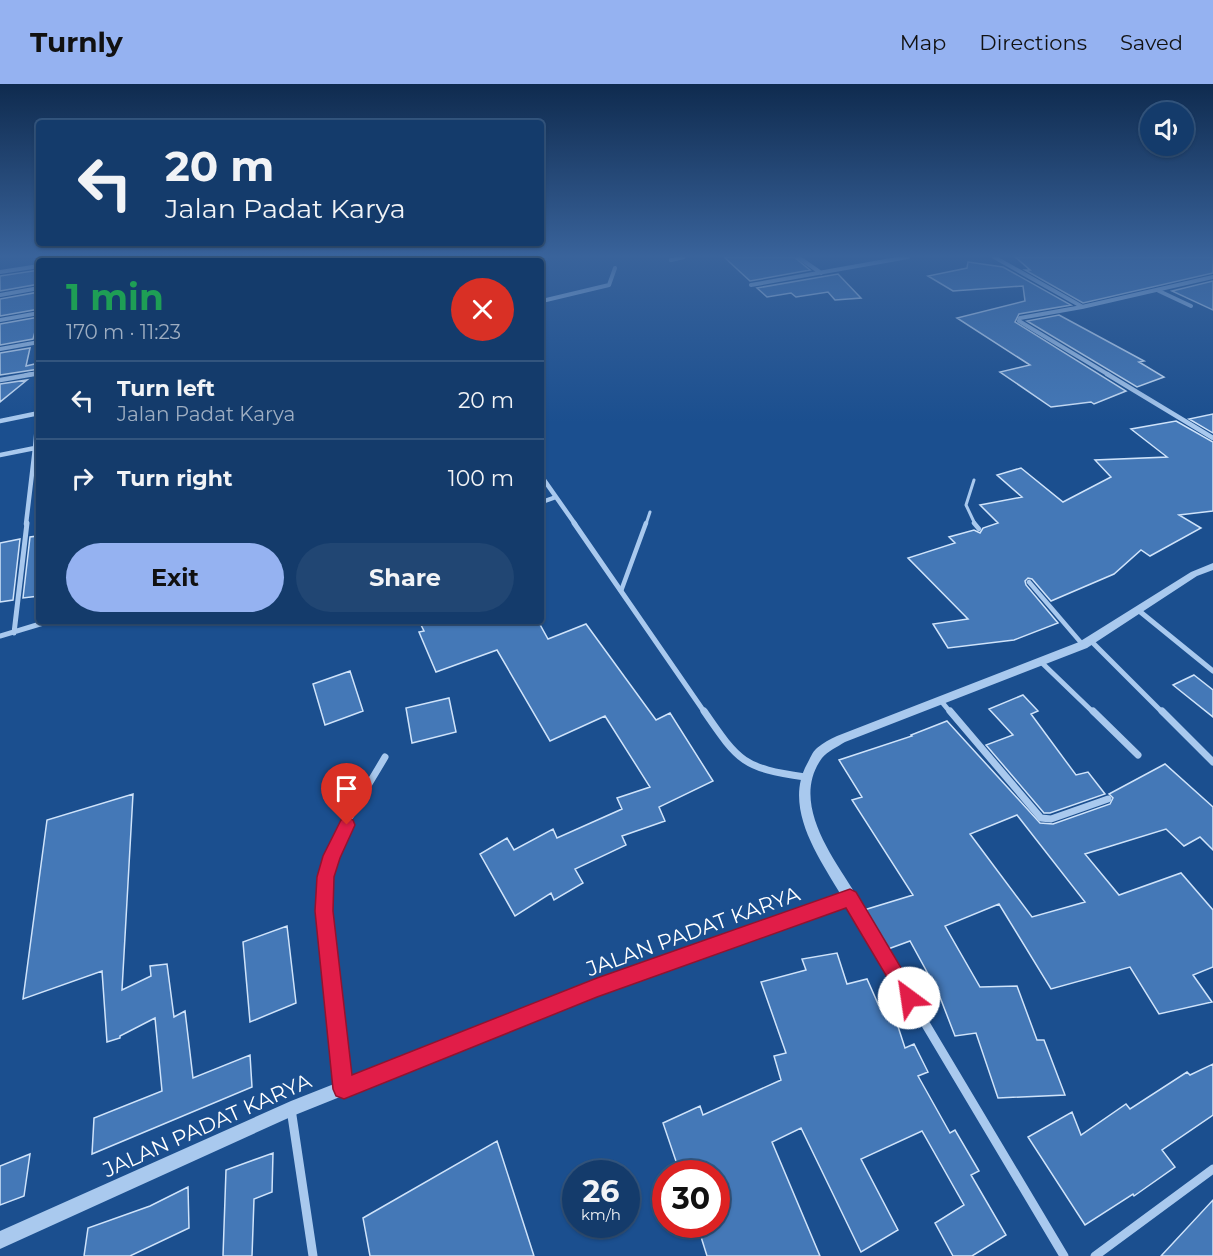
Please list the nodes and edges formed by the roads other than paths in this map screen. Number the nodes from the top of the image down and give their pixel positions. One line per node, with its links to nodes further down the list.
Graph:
1 (1048, 312): 10 (street)
2 (36, 314): 3 (street)
3 (0, 320)
4 (36, 343): 5 (street)
5 (0, 349)
6 (36, 374): 7 (street)
7 (0, 380)
8 (36, 413): 9 (street)
9 (0, 421)
10 (1213, 438)
11 (36, 448): 12 (street)
12 (0, 455)
13 (36, 456): 25 (street)
14 (544, 480): 16 (street)
15 (974, 480): 19 (lane)
16 (556, 497): 17 (street); 22 (street)
17 (544, 501)
18 (650, 512): 22 (lane)
19 (978, 529)
20 (1213, 566): 23 (street)
21 (1029, 582): 27 (lane)
22 (621, 591): 34 (street)
23 (1137, 610): 27 (street); 29 (street)
24 (41, 624): 25 (street)
25 (14, 633): 26 (street)
26 (0, 636)
27 (1087, 643): 28 (street); 33 (street)
28 (1040, 661): 30 (street); 31 (street)
29 (1213, 670)
30 (940, 702): 34 (street); 35 (street)
31 (1138, 755)
32 (385, 757): 37 (street)
33 (1213, 762)
34 (805, 777): 36 (street)
35 (1108, 799)
36 (850, 898): 37 (street, JALAN PADAT KARYA); 42 (street)
37 (344, 1089): 38 (street, JALAN PADAT KARYA)
38 (291, 1109): 40 (street, JALAN PADAT KARYA); 41 (street)
39 (1213, 1169): 43 (street)
40 (0, 1240)
41 (313, 1256)
42 (1064, 1256)
43 (1095, 1256)

